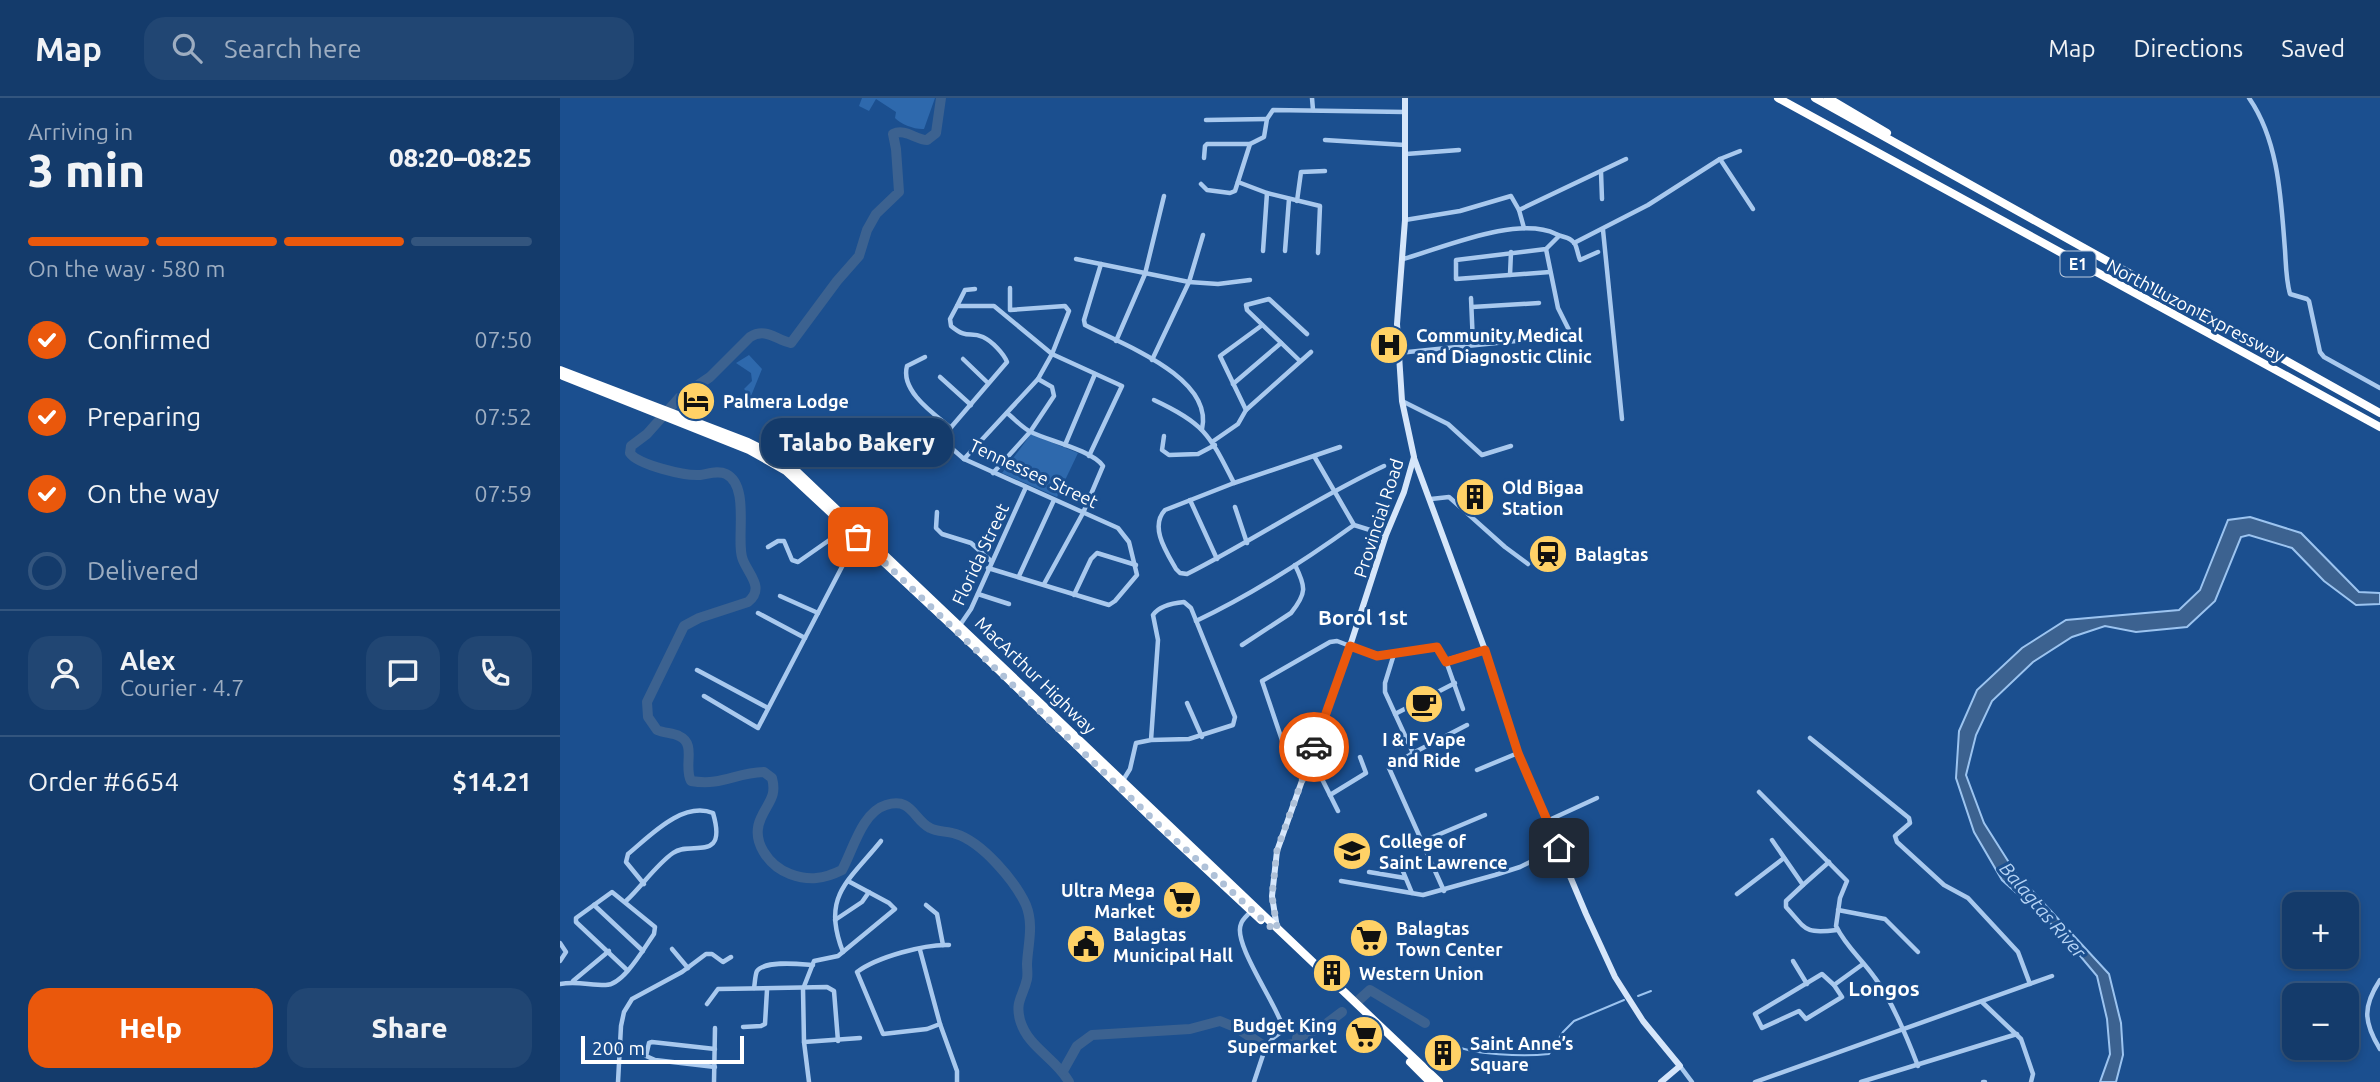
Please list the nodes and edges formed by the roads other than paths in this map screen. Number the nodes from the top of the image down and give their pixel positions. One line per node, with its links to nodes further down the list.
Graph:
1 (1312, 98): 7 (street)
2 (1405, 98): 8 (main road, Provincial Road)
3 (1778, 98): 92 (highway, North Luzon Expressway / E1)
4 (1815, 98): 17 (highway, North Luzon Expressway / E1)
5 (1828, 98): 17 (highway)
6 (2249, 98): 81 (street)
7 (1313, 110): 8 (street); 9 (street)
8 (1405, 112): 13 (main road, Provincial Road)
9 (1267, 119): 10 (street); 12 (street)
10 (1206, 120)
11 (1325, 140): 13 (street)
12 (1250, 144): 18 (street); 23 (street)
13 (1406, 145): 16 (main road, Provincial Road)
14 (1459, 150): 16 (street)
15 (1741, 151): 20 (street)
16 (1406, 154): 32 (main road, Provincial Road)
17 (1915, 154): 88 (highway, North Luzon Expressway / E1)
18 (1204, 158)
19 (1626, 159): 22 (street)
20 (1720, 159): 30 (street); 34 (street)
21 (1325, 171): 29 (street)
22 (1601, 171): 28 (street); 31 (street)
23 (1238, 182): 24 (street); 25 (street)
24 (1201, 184)
25 (1267, 193): 27 (street); 39 (street)
26 (1164, 196): 48 (street)
27 (1289, 199): 29 (street); 40 (street)
28 (1602, 199)
29 (1297, 201): 43 (street)
30 (1753, 209)
31 (1519, 210): 32 (street); 33 (street)
32 (1405, 220): 45 (main road, Provincial Road)
33 (1524, 228): 36 (street); 45 (street)
34 (1602, 229): 37 (street); 89 (street)
35 (1203, 235): 51 (street)
36 (1559, 236): 37 (street); 38 (street)
37 (1574, 243): 42 (street)
38 (1546, 248): 41 (street); 47 (street)
39 (1262, 251)
40 (1285, 251)
41 (1511, 252): 49 (street); 49 (street)
42 (1598, 252)
43 (1318, 253)
44 (1076, 259): 46 (street)
45 (1403, 259): 68 (main road, Provincial Road)
46 (1101, 264): 48 (street); 64 (street)
47 (1550, 272): 49 (street); 61 (street)
48 (1145, 274): 51 (street); 64 (street)
49 (1510, 275)
50 (1250, 280): 51 (street)
51 (1189, 282): 72 (street)
52 (1010, 288): 58 (street)
53 (975, 289): 56 (street)
54 (1471, 298): 57 (street)
55 (1539, 303): 57 (street)
56 (957, 306): 59 (street); 79 (street, Tennessee Street)
57 (1472, 307): 66 (street)
58 (1010, 310): 59 (street); 69 (street)
59 (1005, 315): 69 (street)
60 (1261, 326): 62 (street); 65 (street); 80 (street)
61 (1569, 330)
62 (1307, 334)
63 (1545, 338): 66 (street)
64 (1116, 341): 72 (street)
65 (1281, 344): 73 (street); 80 (street)
66 (1473, 344): 68 (street)
67 (1311, 352): 73 (street)
68 (1398, 353): 83 (main road, Provincial Road)
69 (1052, 354): 75 (street); 78 (street)
70 (925, 357): 91 (street)
71 (964, 359): 79 (street)
72 (1152, 360): 93 (street)
73 (1300, 362): 86 (street)
74 (560, 370): 85 (highway, MacArthur Highway)
75 (1095, 374): 98 (street); 101 (street)
76 (560, 375): 85 (highway, MacArthur Highway)
77 (940, 377): 84 (street)
78 (1038, 379): 87 (street); 94 (street)
79 (988, 383): 84 (street, Tennessee Street)
80 (1233, 384): 86 (street)
81 (2380, 388)
82 (1154, 400): 93 (street)
83 (1402, 401): 100 (street); 103 (main road, Provincial Road)
84 (971, 405): 91 (street, Tennessee Street)
85 (649, 407): 116 (highway, MacArthur Highway)
86 (1246, 410): 97 (street)
87 (1007, 413): 94 (street); 104 (street)
88 (2380, 413)
89 (1622, 419)
90 (926, 423): 96 (street)
91 (951, 428): 96 (street, Tennessee Street)
92 (2380, 428)
93 (1202, 429): 97 (street)
94 (1030, 432): 98 (street); 106 (street)
95 (1164, 436): 97 (street)
96 (942, 439): 104 (street, Tennessee Street)
97 (1214, 443): 107 (street)
98 (1065, 445): 101 (street)
99 (1340, 446): 102 (street)
100 (1511, 446)
101 (1089, 456): 115 (street)
102 (1314, 456): 107 (street); 109 (street)
103 (1414, 457): 110 (main road); 119 (main road, Provincial Road)
104 (964, 459): 106 (street, Tennessee Street)
105 (1384, 466): 109 (street)
106 (993, 474): 108 (street, Tennessee Street)
107 (1234, 483): 112 (street)
108 (1026, 487): 111 (street, Tennessee Street); 123 (street, Florida Street)
109 (1332, 491): 117 (street); 120 (street)
110 (1431, 499): 124 (street); 141 (main road)
111 (1054, 500): 115 (street, Tennessee Street); 128 (street)
112 (1190, 500): 122 (street); 122 (street)
113 (1235, 507): 120 (street)
114 (937, 512): 123 (street)
115 (1083, 513): 125 (street, Tennessee Street); 129 (street)
116 (850, 525): 118 (highway, MacArthur Highway); 121 (street)
117 (1354, 525): 119 (street); 126 (street)
118 (860, 534): 134 (street); 137 (highway, MacArthur Highway)
119 (1387, 535): 140 (main road, Provincial Road)
120 (1247, 543): 122 (street)
121 (768, 547)
122 (1217, 559)
123 (991, 561): 127 (street, Florida Street)
124 (1528, 564)
125 (1136, 565): 131 (street); 131 (street)
126 (1294, 565): 136 (street); 139 (street)
127 (988, 568): 128 (street); 130 (street, Florida Street)
128 (1019, 576): 129 (street)
129 (1044, 584): 131 (street)
130 (978, 594): 133 (street); 137 (street, Florida Street)
131 (1074, 595)
132 (780, 596): 134 (street)
133 (1009, 604)
134 (818, 613): 138 (street)
135 (758, 614): 138 (street)
136 (1196, 621): 152 (street); 154 (street)
137 (958, 628): 160 (highway, MacArthur Highway)
138 (804, 638): 148 (street)
139 (1242, 645)
140 (1350, 646): 142 (main road); 158 (main road, Provincial Road); 158 (street)
141 (1485, 650): 143 (main road); 156 (main road)
142 (1394, 654): 143 (main road); 150 (street)
143 (1446, 662): 145 (street)
144 (697, 670): 148 (street)
145 (1455, 683): 149 (street); 150 (street)
146 (704, 696): 148 (street)
147 (1187, 703): 152 (street)
148 (768, 708)
149 (1463, 709)
150 (1395, 714): 155 (street)
151 (1467, 725): 155 (street)
152 (1202, 737): 154 (street)
153 (1811, 738): 213 (street)
154 (1151, 740): 160 (street)
155 (1413, 753): 169 (street)
156 (1518, 753): 159 (street); 166 (main road)
157 (1360, 757): 162 (street)
158 (1309, 762): 162 (street); 190 (main road, Provincial Road)
159 (1478, 770)
160 (1121, 783): 187 (highway, MacArthur Highway)
161 (1759, 792): 172 (street)
162 (1331, 795): 164 (street)
163 (1597, 798): 166 (street)
164 (1338, 811)
165 (1485, 815): 169 (street)
166 (1546, 821): 170 (main road)
167 (1772, 840): 171 (street)
168 (881, 841): 176 (street)
169 (1421, 842): 180 (street)
170 (1559, 848): 180 (street); 231 (main road)
171 (1784, 859): 179 (street); 183 (street)
172 (1829, 862): 179 (street); 188 (street)
173 (1402, 869): 175 (street)
174 (1369, 872): 175 (street)
175 (1405, 878): 182 (street)
176 (848, 881): 181 (street); 189 (street)
177 (1341, 881): 182 (street)
178 (644, 884): 178 (street); 184 (street)
179 (1803, 885): 191 (street)
180 (1444, 891): 182 (street)
181 (869, 892): 189 (street); 199 (street)
182 (1413, 894)
183 (1737, 894)
184 (626, 901): 185 (street); 198 (street)
185 (594, 905): 197 (street); 198 (street)
186 (926, 905): 193 (street)
187 (1253, 909): 190 (highway, MacArthur Highway); 238 (street)
188 (1838, 910): 191 (street); 200 (street)
189 (834, 920): 199 (street)
190 (1276, 929): 220 (highway, MacArthur Highway)
191 (1837, 930): 204 (street)
192 (560, 943): 202 (street)
193 (943, 945): 194 (street); 196 (street)
194 (950, 946)
195 (672, 949): 206 (street)
196 (920, 950): 221 (street); 221 (street)
197 (609, 951): 207 (street); 210 (street)
198 (643, 951): 207 (street)
199 (843, 952): 205 (street)
200 (1918, 953)
201 (731, 957): 206 (street)
202 (560, 961)
203 (1793, 961): 212 (street)
204 (1863, 964): 214 (street); 224 (street)
205 (813, 965): 215 (street); 216 (street)
206 (688, 968): 234 (street)
207 (627, 970): 210 (street)
208 (2052, 976): 213 (street)
209 (2380, 980): 230 (street)
210 (572, 981): 211 (street)
211 (560, 984)
212 (1807, 984): 214 (street); 214 (street)
213 (2030, 984): 218 (street)
214 (1834, 985)
215 (754, 988): 217 (street); 219 (street)
216 (803, 989): 217 (street); 227 (street); 228 (street)
217 (767, 990): 222 (street)
218 (1982, 1002): 224 (street); 225 (street)
219 (707, 1003)
220 (1355, 1005): 239 (highway, MacArthur Highway); 240 (highway, MacArthur Highway)
221 (940, 1024): 237 (street)
222 (743, 1027)
223 (715, 1028): 229 (street)
224 (1903, 1030): 232 (street); 243 (street)
225 (2017, 1034): 232 (street); 245 (street)
226 (860, 1038): 227 (street)
227 (838, 1041): 228 (street)
228 (804, 1042): 236 (street)
229 (715, 1049): 233 (street); 233 (street)
230 (2380, 1049)
231 (1680, 1066): 241 (main road); 242 (street)
232 (1917, 1066): 244 (street)
233 (715, 1067): 235 (street)
234 (618, 1082)
235 (714, 1082)
236 (809, 1082)
237 (957, 1082)
238 (1254, 1082)
239 (1430, 1082)
240 (1439, 1082)
241 (1661, 1082)
242 (1692, 1082)
243 (1755, 1082)
244 (1861, 1082)
245 (2031, 1082)

